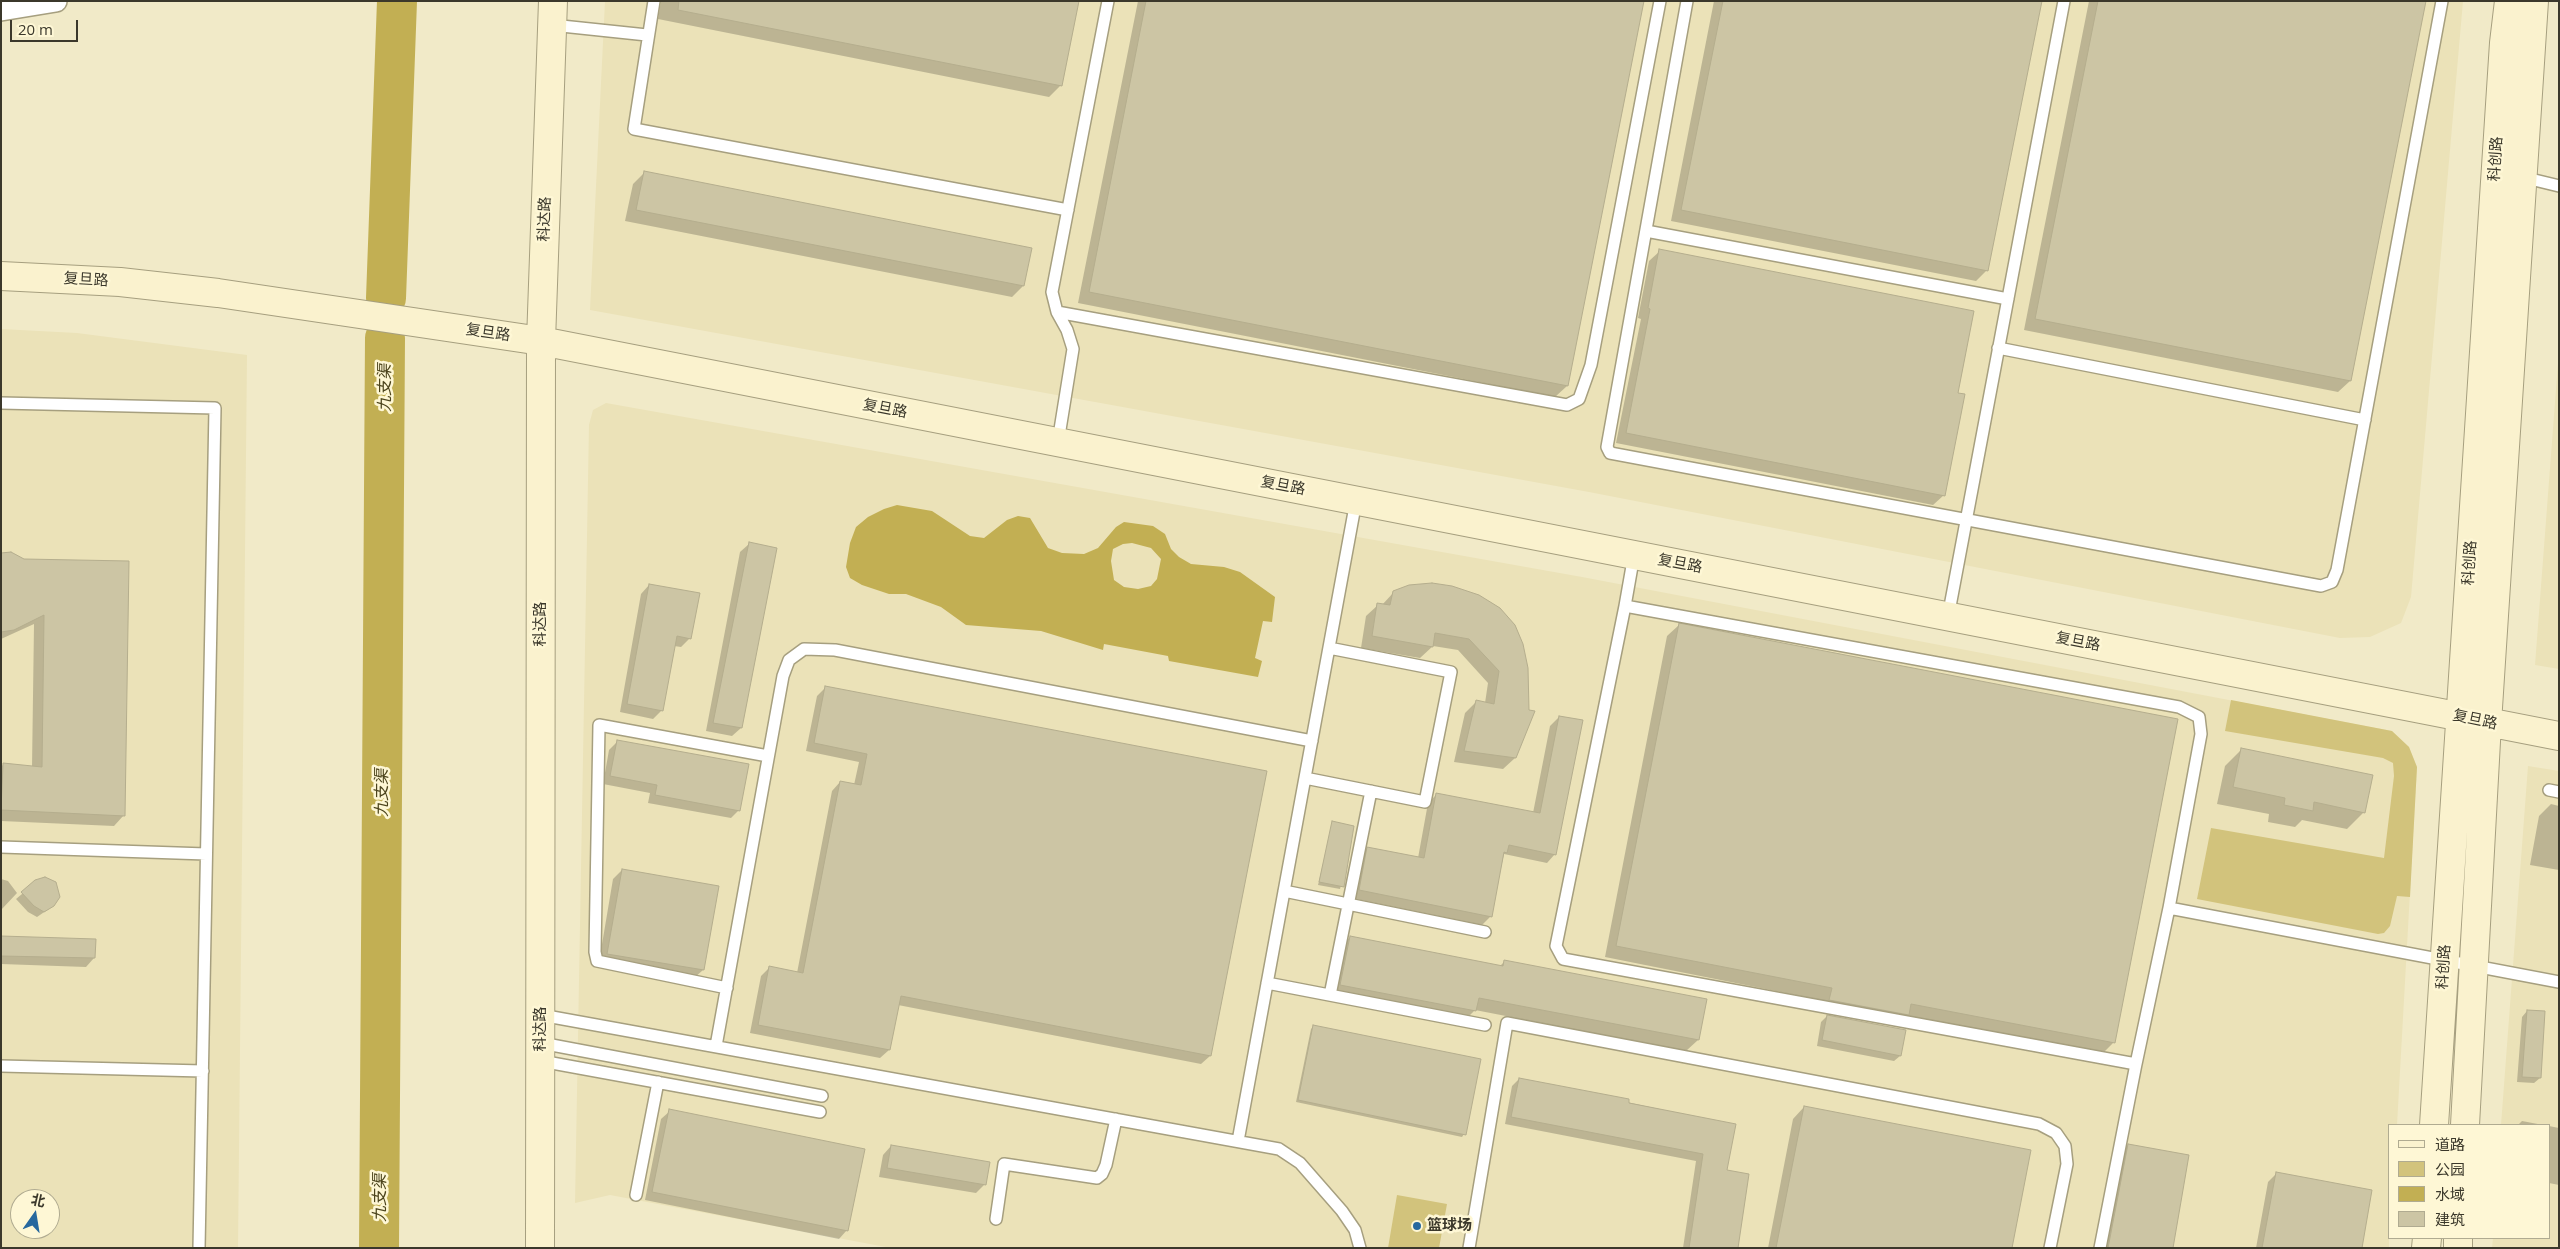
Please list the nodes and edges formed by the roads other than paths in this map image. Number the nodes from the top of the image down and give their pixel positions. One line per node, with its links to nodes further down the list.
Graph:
1 (56, 1): 10 (street)
2 (654, 1): 12 (lane)
3 (1108, 1): 15 (lane)
4 (1660, 1): 19 (lane)
5 (1687, 1): 16 (lane)
6 (2064, 1): 18 (lane)
7 (2442, 1): 23 (lane)
8 (2508, 1): 31 (street, 科创路)
9 (2534, 1): 13 (street, 科创路)
10 (1, 10)
11 (553, 13): 12 (lane); 20 (street, 科达路)
12 (647, 36): 15 (lane)
13 (2522, 177): 14 (lane); 32 (street, 科创路)
14 (2559, 186)
15 (1068, 210): 19 (lane)
16 (1646, 231): 18 (lane); 26 (lane)
17 (1, 276): 20 (street, 复旦路)
18 (2008, 299): 21 (lane)
19 (1057, 312): 24 (lane)
20 (541, 341): 24 (street, 复旦路); 50 (street, 科达路)
21 (1998, 348): 23 (lane); 26 (lane)
22 (1, 404): 39 (lane)
23 (2365, 420): 26 (lane)
24 (1058, 442): 25 (street, 复旦路)
25 (1356, 501): 27 (street, 复旦路); 30 (lane)
26 (1966, 521): 29 (lane)
27 (1634, 555): 28 (lane); 29 (street, 复旦路)
28 (1625, 606): 42 (lane); 54 (lane)
29 (1948, 617): 31 (street, 复旦路)
30 (1329, 648): 34 (lane); 37 (lane)
31 (2459, 716): 32 (street, 复旦路); 44 (street, 科创路)
32 (2487, 723): 33 (street, 复旦路); 45 (street, 科创路)
33 (2559, 736)
34 (1312, 740): 35 (lane); 36 (lane)
35 (768, 756): 48 (lane); 48 (lane)
36 (1305, 778): 37 (lane); 40 (lane)
37 (1370, 791): 41 (lane)
38 (1, 847): 39 (lane)
39 (206, 854): 56 (lane)
40 (1284, 891): 41 (lane); 47 (lane)
41 (1348, 904): 43 (lane); 49 (lane)
42 (2169, 908): 44 (lane); 54 (lane)
43 (1485, 932)
44 (2444, 960): 45 (lane); 61 (street, 科创路)
45 (2476, 966): 46 (lane); 62 (street, 科创路)
46 (2559, 982)
47 (1267, 983): 49 (lane); 63 (lane)
48 (726, 988): 52 (lane)
49 (1330, 995): 51 (lane)
50 (541, 1015): 52 (lane); 53 (street, 科达路)
51 (1485, 1025)
52 (716, 1046): 60 (lane)
53 (541, 1052): 57 (lane); 58 (lane); 67 (street, 科达路)
54 (2136, 1064): 71 (lane)
55 (1, 1066): 56 (lane)
56 (202, 1071): 66 (lane)
57 (658, 1082): 59 (lane); 64 (lane)
58 (822, 1096)
59 (820, 1112)
60 (1116, 1119): 63 (lane); 65 (lane)
61 (2434, 1124)
62 (2466, 1124)
63 (1238, 1141): 68 (lane)
64 (636, 1195)
65 (996, 1219)
66 (199, 1248)
67 (540, 1248)
68 (1360, 1248)
69 (1469, 1248): 70 (lane)
70 (2050, 1248)
71 (2100, 1248)

